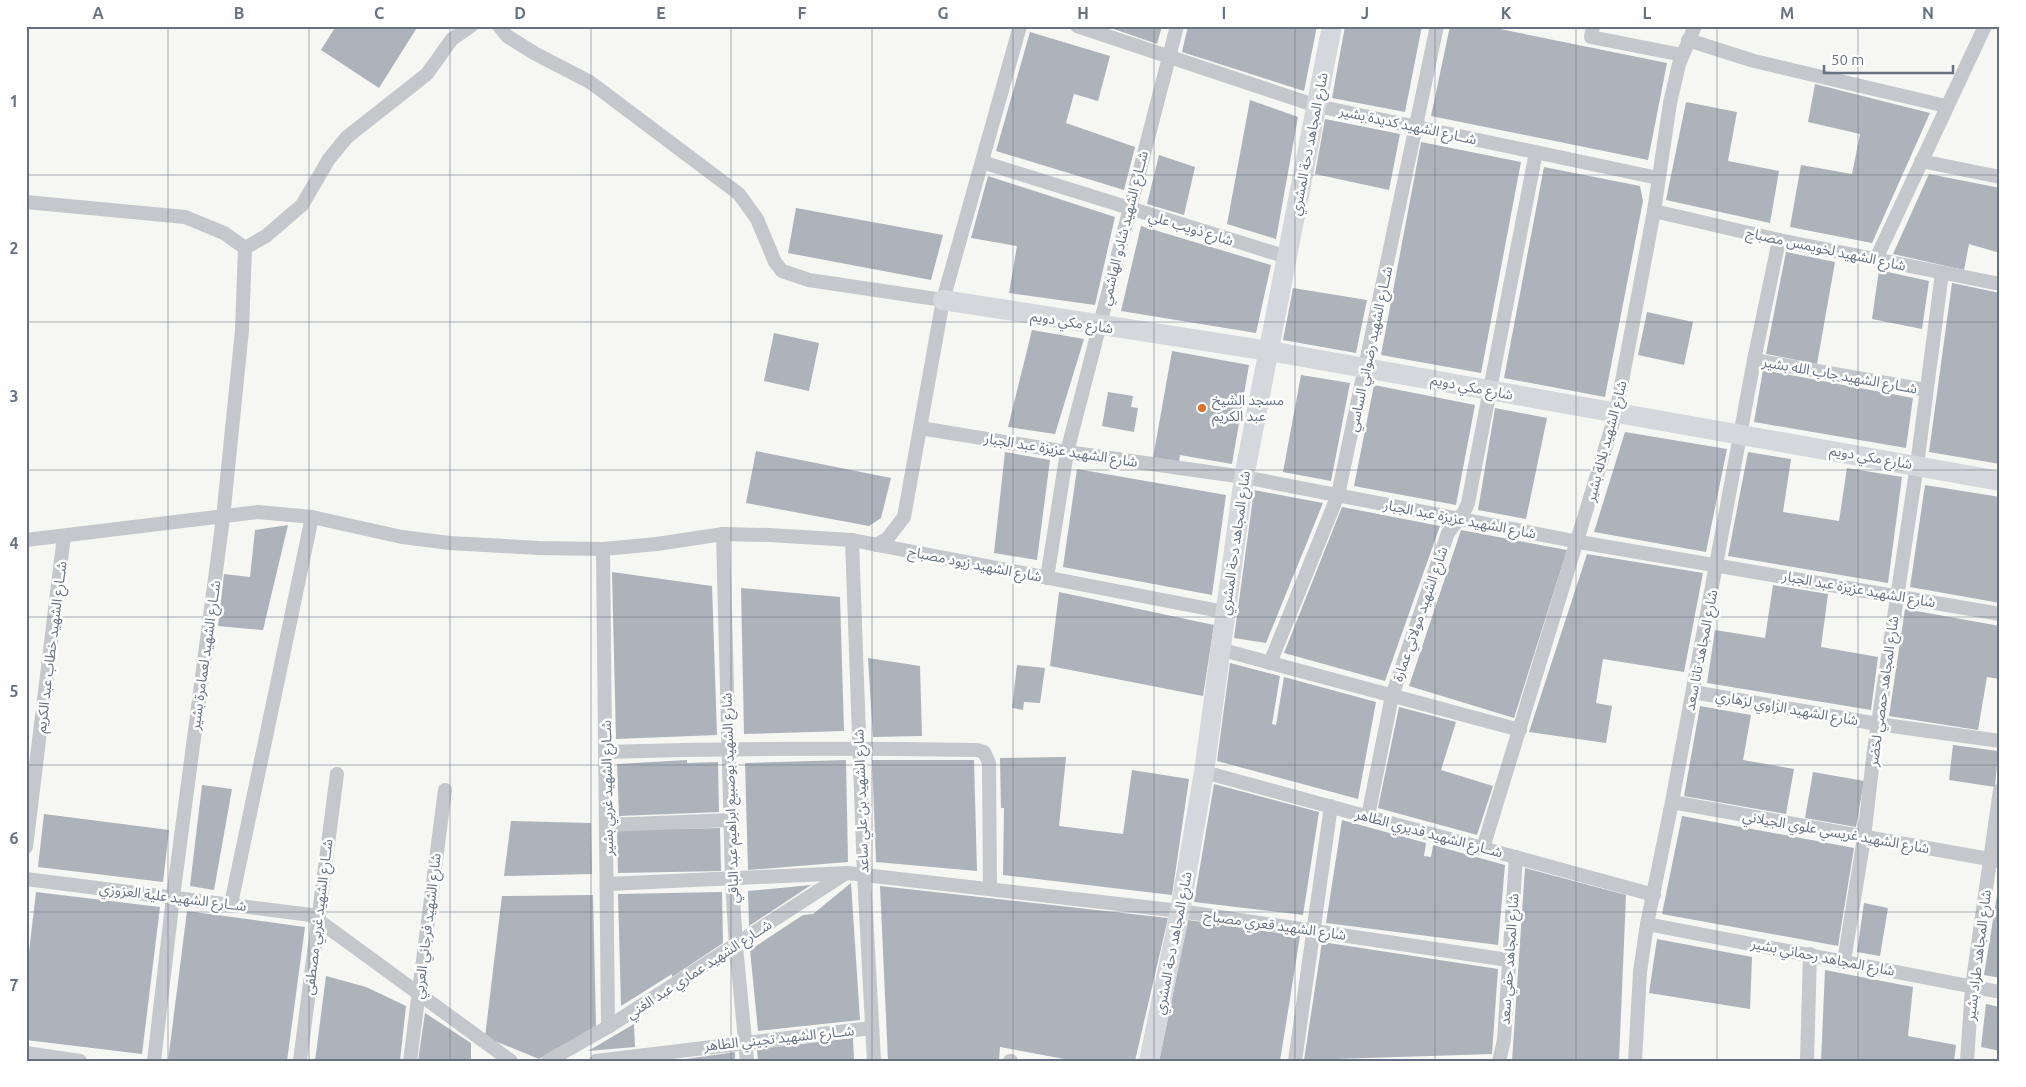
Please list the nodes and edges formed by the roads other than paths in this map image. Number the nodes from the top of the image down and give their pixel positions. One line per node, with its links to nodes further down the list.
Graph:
1 (471, 26): 26 (street)
2 (499, 26): 31 (street)
3 (1020, 26): 19 (street)
4 (1077, 26): 13 (street, شــارع الشهيد كديدة بشير)
5 (1177, 26): 13 (street, شــارع الشهيد شادو الهاشمي)
6 (1332, 26): 14 (street, شارع المجاهد دحة المشري)
7 (1437, 26): 16 (street, شــارع الشهيد رضواني الساسي)
8 (1695, 26): 11 (street, شارع الشهيد بلالة بشير)
9 (1985, 26): 15 (street)
10 (1592, 31): 12 (street)
11 (1688, 40): 12 (street, شارع الشهيد بلالة بشير); 15 (street)
12 (1682, 55): 21 (street, شارع الشهيد بلالة بشير)
13 (1169, 57): 14 (street, شــارع الشهيد كديدة بشير); 23 (street, شــارع الشهيد شادو الهاشمي)
14 (1317, 106): 16 (street, شــارع الشهيد كديدة بشير); 27 (street, شارع المجاهد دحة المشري)
15 (1946, 106): 18 (street)
16 (1415, 126): 17 (street, شــارع الشهيد كديدة بشير); 35 (street, شــارع الشهيد رضواني الساسي)
17 (1536, 152): 21 (street, شــارع الشهيد كديدة بشير); 36 (street, شارع الشهيد مولاتي عمارة)
18 (1920, 161): 20 (street); 28 (street)
19 (982, 162): 23 (street, شارع ذويب علي); 31 (street)
20 (2000, 177)
21 (1658, 178): 24 (street, شارع الشهيد بلالة بشير)
22 (26, 202): 26 (street)
23 (1128, 209): 27 (street, شارع ذويب علي); 32 (street, شــارع الشهيد شادو الهاشمي)
24 (1654, 211): 25 (street, شارع الشهيد لخويمس مصباح); 38 (street, شارع الشهيد بلالة بشير)
25 (1779, 240): 28 (street, شارع الشهيد لخويمس مصباح); 34 (street, شارع المجاهد تاتا سعد)
26 (245, 248): 47 (street, شــارع الشهيد لعمامرة بشير)
27 (1286, 257): 33 (street, شارع المجاهد دحة المشري)
28 (1876, 259): 29 (street, شارع الشهيد لخويمس مصباح)
29 (1942, 273): 30 (street, شارع الشهيد لخويمس مصباح); 37 (street, شارع المجاهد حمصي لخضر)
30 (2000, 284)
31 (943, 300): 32 (street, شارع مكي دويم); 39 (street)
32 (1100, 326): 33 (street, شارع مكي دويم); 41 (street, شــارع الشهيد شادو الهاشمي)
33 (1269, 351): 35 (street, شارع مكي دويم); 43 (street, شارع المجاهد دحة المشري)
34 (1754, 360): 37 (street, شــارع الشهيد جاب الله بشير); 40 (street, شارع المجاهد تاتا سعد)
35 (1366, 368): 36 (street, شارع مكي دويم); 45 (street, شــارع الشهيد رضواني الساسي)
36 (1488, 390): 38 (street, شارع مكي دويم); 48 (street, شارع الشهيد مولاتي عمارة)
37 (1926, 390): 42 (street, شارع المجاهد حمصي لخضر)
38 (1616, 414): 40 (street, شارع مكي دويم); 53 (street, شارع الشهيد بلالة بشير)
39 (920, 428): 41 (street, شارع الشهيد عزيزة عبد الجبار); 54 (street)
40 (1740, 434): 42 (street, شارع مكي دويم); 56 (street, شارع المجاهد تاتا سعد)
41 (1067, 452): 43 (street, شارع الشهيد عزيزة عبد الجبار); 57 (street, شــارع الشهيد شادو الهاشمي)
42 (1916, 465): 44 (street, شارع مكي دويم); 58 (street, شارع المجاهد حمصي لخضر)
43 (1244, 477): 45 (street, شارع الشهيد عزيزة عبد الجبار); 59 (street, شارع المجاهد دحة المشري)
44 (2000, 481)
45 (1338, 495): 48 (street, شارع الشهيد عزيزة عبد الجبار); 62 (street, شــارع الشهيد رضواني الساسي)
46 (312, 517): 47 (street, شارع الشهيد زيود مصباح); 55 (street, شارع الشهيد زيود مصباح); 93 (street)
47 (223, 518): 50 (street, شارع الشهيد زيود مصباح); 92 (street, شــارع الشهيد لعمامرة بشير)
48 (1460, 519): 53 (street, شارع الشهيد عزيزة عبد الجبار); 64 (street, شارع الشهيد مولاتي عمارة)
49 (723, 534): 52 (street, شارع الشهيد زيود مصباح); 55 (street, شارع الشهيد زيود مصباح); 68 (street, شارع الشهيد بوصبيع ابراهيم عبد الباقي)
50 (64, 536): 51 (street, شارع الشهيد زيود مصباح); 81 (street, شــارع الشهيد خطاب عبد الكريم)
51 (26, 540)
52 (852, 540): 54 (street, شارع الشهيد زيود مصباح); 69 (street, شارع الشهيد بن علي ساعد)
53 (1579, 542): 56 (street, شارع الشهيد عزيزة عبد الجبار); 66 (street, شارع الشهيد بلالة بشير)
54 (876, 545): 57 (street, شارع الشهيد زيود مصباح)
55 (603, 549): 70 (street, شــارع الشهيد غربي بشير)
56 (1716, 565): 58 (street, شارع الشهيد عزيزة عبد الجبار); 63 (street, شارع المجاهد تاتا سعد)
57 (1047, 578): 59 (street, شارع الشهيد زيود مصباح)
58 (1897, 595): 60 (street, شارع الشهيد عزيزة عبد الجبار); 65 (street, شارع المجاهد حمصي لخضر)
59 (1225, 612): 61 (street, شارع المجاهد دحة المشري)
60 (2000, 614)
61 (1220, 650): 62 (street); 71 (street, شارع المجاهد دحة المشري)
62 (1270, 663): 64 (street)
63 (1693, 692): 65 (street, شارع الشهيد الزاوي لزهاري); 75 (street, شارع المجاهد تاتا سعد)
64 (1392, 696): 66 (street); 77 (street, شارع الشهيد مولاتي عمارة)
65 (1878, 724): 67 (street, شارع الشهيد الزاوي لزهاري); 80 (street, شارع المجاهد حمصي لخضر)
66 (1520, 730): 82 (street, شارع الشهيد بلالة بشير)
67 (2000, 741)
68 (729, 748): 69 (street); 70 (street); 78 (street, شارع الشهيد بوصبيع ابراهيم عبد الباقي)
69 (859, 748): 86 (street, شارع الشهيد بن علي ساعد); 90 (street)
70 (606, 752): 79 (street, شــارع الشهيد غربي بشير)
71 (1204, 772): 76 (street, شــارع الشهيد قديري الطاهر); 94 (street, شارع المجاهد دحة المشري)
72 (337, 774): 95 (street, شــارع الشهيد غربي مصطفى)
73 (445, 790): 104 (street, شارع الشهيد فرجاني العربي)
74 (2000, 790): 84 (street, شارع المجاهد طراد بشير)
75 (1672, 802): 80 (street, شارع الشهيد غريسي علوي الجيلاني); 91 (street, شارع المجاهد تاتا سعد)
76 (1331, 806): 77 (street, شــارع الشهيد قديري الطاهر); 97 (street)
77 (1368, 816): 82 (street, شــارع الشهيد قديري الطاهر)
78 (731, 820): 79 (street); 88 (street, شارع الشهيد بوصبيع ابراهيم عبد الباقي)
79 (607, 825): 89 (street, شــارع الشهيد غربي بشير)
80 (1864, 838): 84 (street, شارع الشهيد غريسي علوي الجيلاني); 101 (street, شارع المجاهد حمصي لخضر)
81 (26, 847)
82 (1483, 848): 83 (street, شــارع الشهيد قديري الطاهر)
83 (1516, 857): 91 (street, شــارع الشهيد قديري الطاهر); 100 (street, شارع المجاهد حفي سعد)
84 (1995, 860): 102 (street, شارع المجاهد طراد بشير)
85 (847, 873): 86 (street, شارع الشهيد قعري مصباح); 88 (street, شارع الشهيد قعري مصباح); 98 (street, شــارع الشهيد عماري عبد الغني)
86 (864, 875): 90 (street, شارع الشهيد قعري مصباح); 106 (street, شارع الشهيد بن علي ساعد)
87 (26, 879): 92 (street, شــارع الشهيد علية العزوزي)
88 (732, 880): 89 (street, شارع الشهيد قعري مصباح); 98 (street, شارع الشهيد بوصبيع ابراهيم عبد الباقي)
89 (608, 884): 105 (street, شــارع الشهيد غربي بشير)
90 (990, 888): 94 (street, شارع الشهيد قعري مصباح)
91 (1654, 895): 96 (street, شارع المجاهد تاتا سعد)
92 (172, 897): 93 (street, شــارع الشهيد علية العزوزي); 110 (street, شــارع الشهيد لعمامرة بشير)
93 (231, 904): 95 (street, شــارع الشهيد علية العزوزي)
94 (1180, 911): 97 (street, شارع الشهيد قعري مصباح); 118 (street, شارع المجاهد دحة المشري)
95 (318, 920): 104 (street, شــارع الشهيد علية العزوزي); 111 (street, شــارع الشهيد غربي مصطفى)
96 (1647, 924): 99 (street, شارع المجاهد رحماني بشير); 121 (street, شارع المجاهد تاتا سعد)
97 (1315, 931): 100 (street, شارع الشهيد قعري مصباح); 119 (street)
98 (736, 946): 105 (street, شــارع الشهيد عماري عبد الغني); 107 (street, شارع الشهيد بوصبيع ابراهيم عبد الباقي)
99 (1810, 954): 101 (street, شارع المجاهد رحماني بشير); 122 (street)
100 (1508, 960): 120 (street, شارع المجاهد حفي سعد)
101 (1844, 961): 102 (street, شارع المجاهد رحماني بشير)
102 (1972, 987): 103 (street, شارع المجاهد رحماني بشير); 123 (street, شارع المجاهد طراد بشير)
103 (2000, 992)
104 (418, 994): 112 (street, شارع الشهيد فرجاني العربي); 113 (street, شــارع الشهيد علية العزوزي)
105 (608, 1027): 114 (street, شــارع الشهيد عماري عبد الغني)
106 (872, 1028): 107 (street, شــارع الشهيد تجيني الطاهر); 117 (street, شارع الشهيد بن علي ساعد)
107 (746, 1042): 115 (street, شــارع الشهيد تجيني الطاهر); 116 (street, شارع الشهيد بوصبيع ابراهيم عبد الباقي)
108 (26, 1053): 109 (street)
109 (80, 1061)
110 (154, 1061)
111 (300, 1061)
112 (410, 1061)
113 (510, 1061)
114 (548, 1061)
115 (596, 1061)
116 (747, 1061)
117 (874, 1061)
118 (1149, 1061)
119 (1295, 1061)
120 (1499, 1061)
121 (1636, 1061)
122 (1807, 1061)
123 (1967, 1061)

